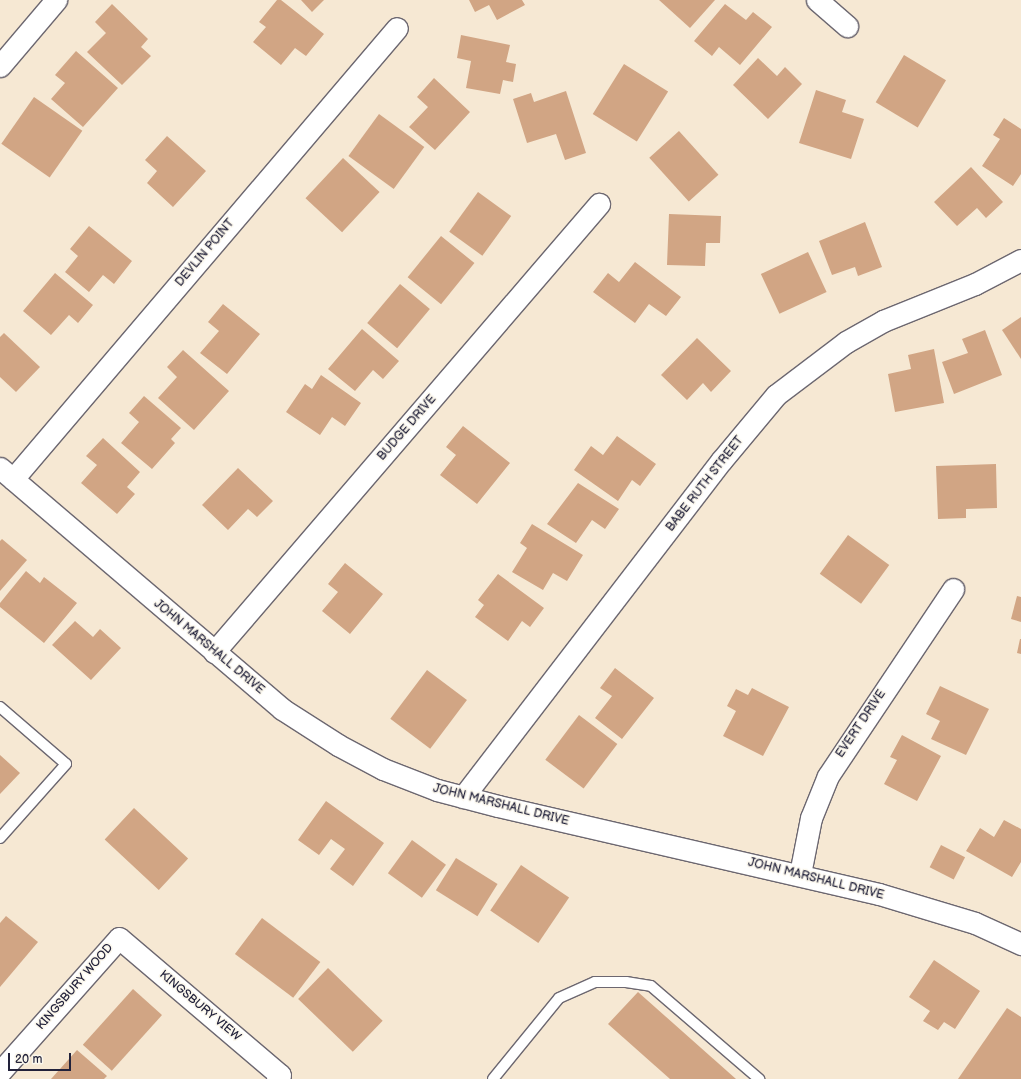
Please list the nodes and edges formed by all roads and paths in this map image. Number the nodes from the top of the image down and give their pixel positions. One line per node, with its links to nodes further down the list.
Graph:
1 (56, 0): 5 (street)
2 (817, 0): 3 (street)
3 (847, 26)
4 (397, 28): 8 (street, DEVLIN POINT)
5 (0, 66)
6 (599, 204): 10 (street, BUDGE DRIVE)
7 (1021, 260): 12 (street, BABE RUTH STREET)
8 (6, 473): 10 (street, JOHN MARSHALL DRIVE)
9 (953, 588): 14 (street, EVERT DRIVE)
10 (214, 652): 12 (street, JOHN MARSHALL DRIVE)
11 (0, 707): 13 (lane)
12 (464, 798): 14 (street, JOHN MARSHALL DRIVE)
13 (0, 838)
14 (800, 874): 16 (street, JOHN MARSHALL DRIVE)
15 (119, 938): 17 (street, KINGSBURY WOOD); 18 (street, KINGSBURY VIEW)
16 (1021, 944)
17 (0, 1072)
18 (279, 1077)
19 (493, 1079): 20 (lane)
20 (759, 1079)

